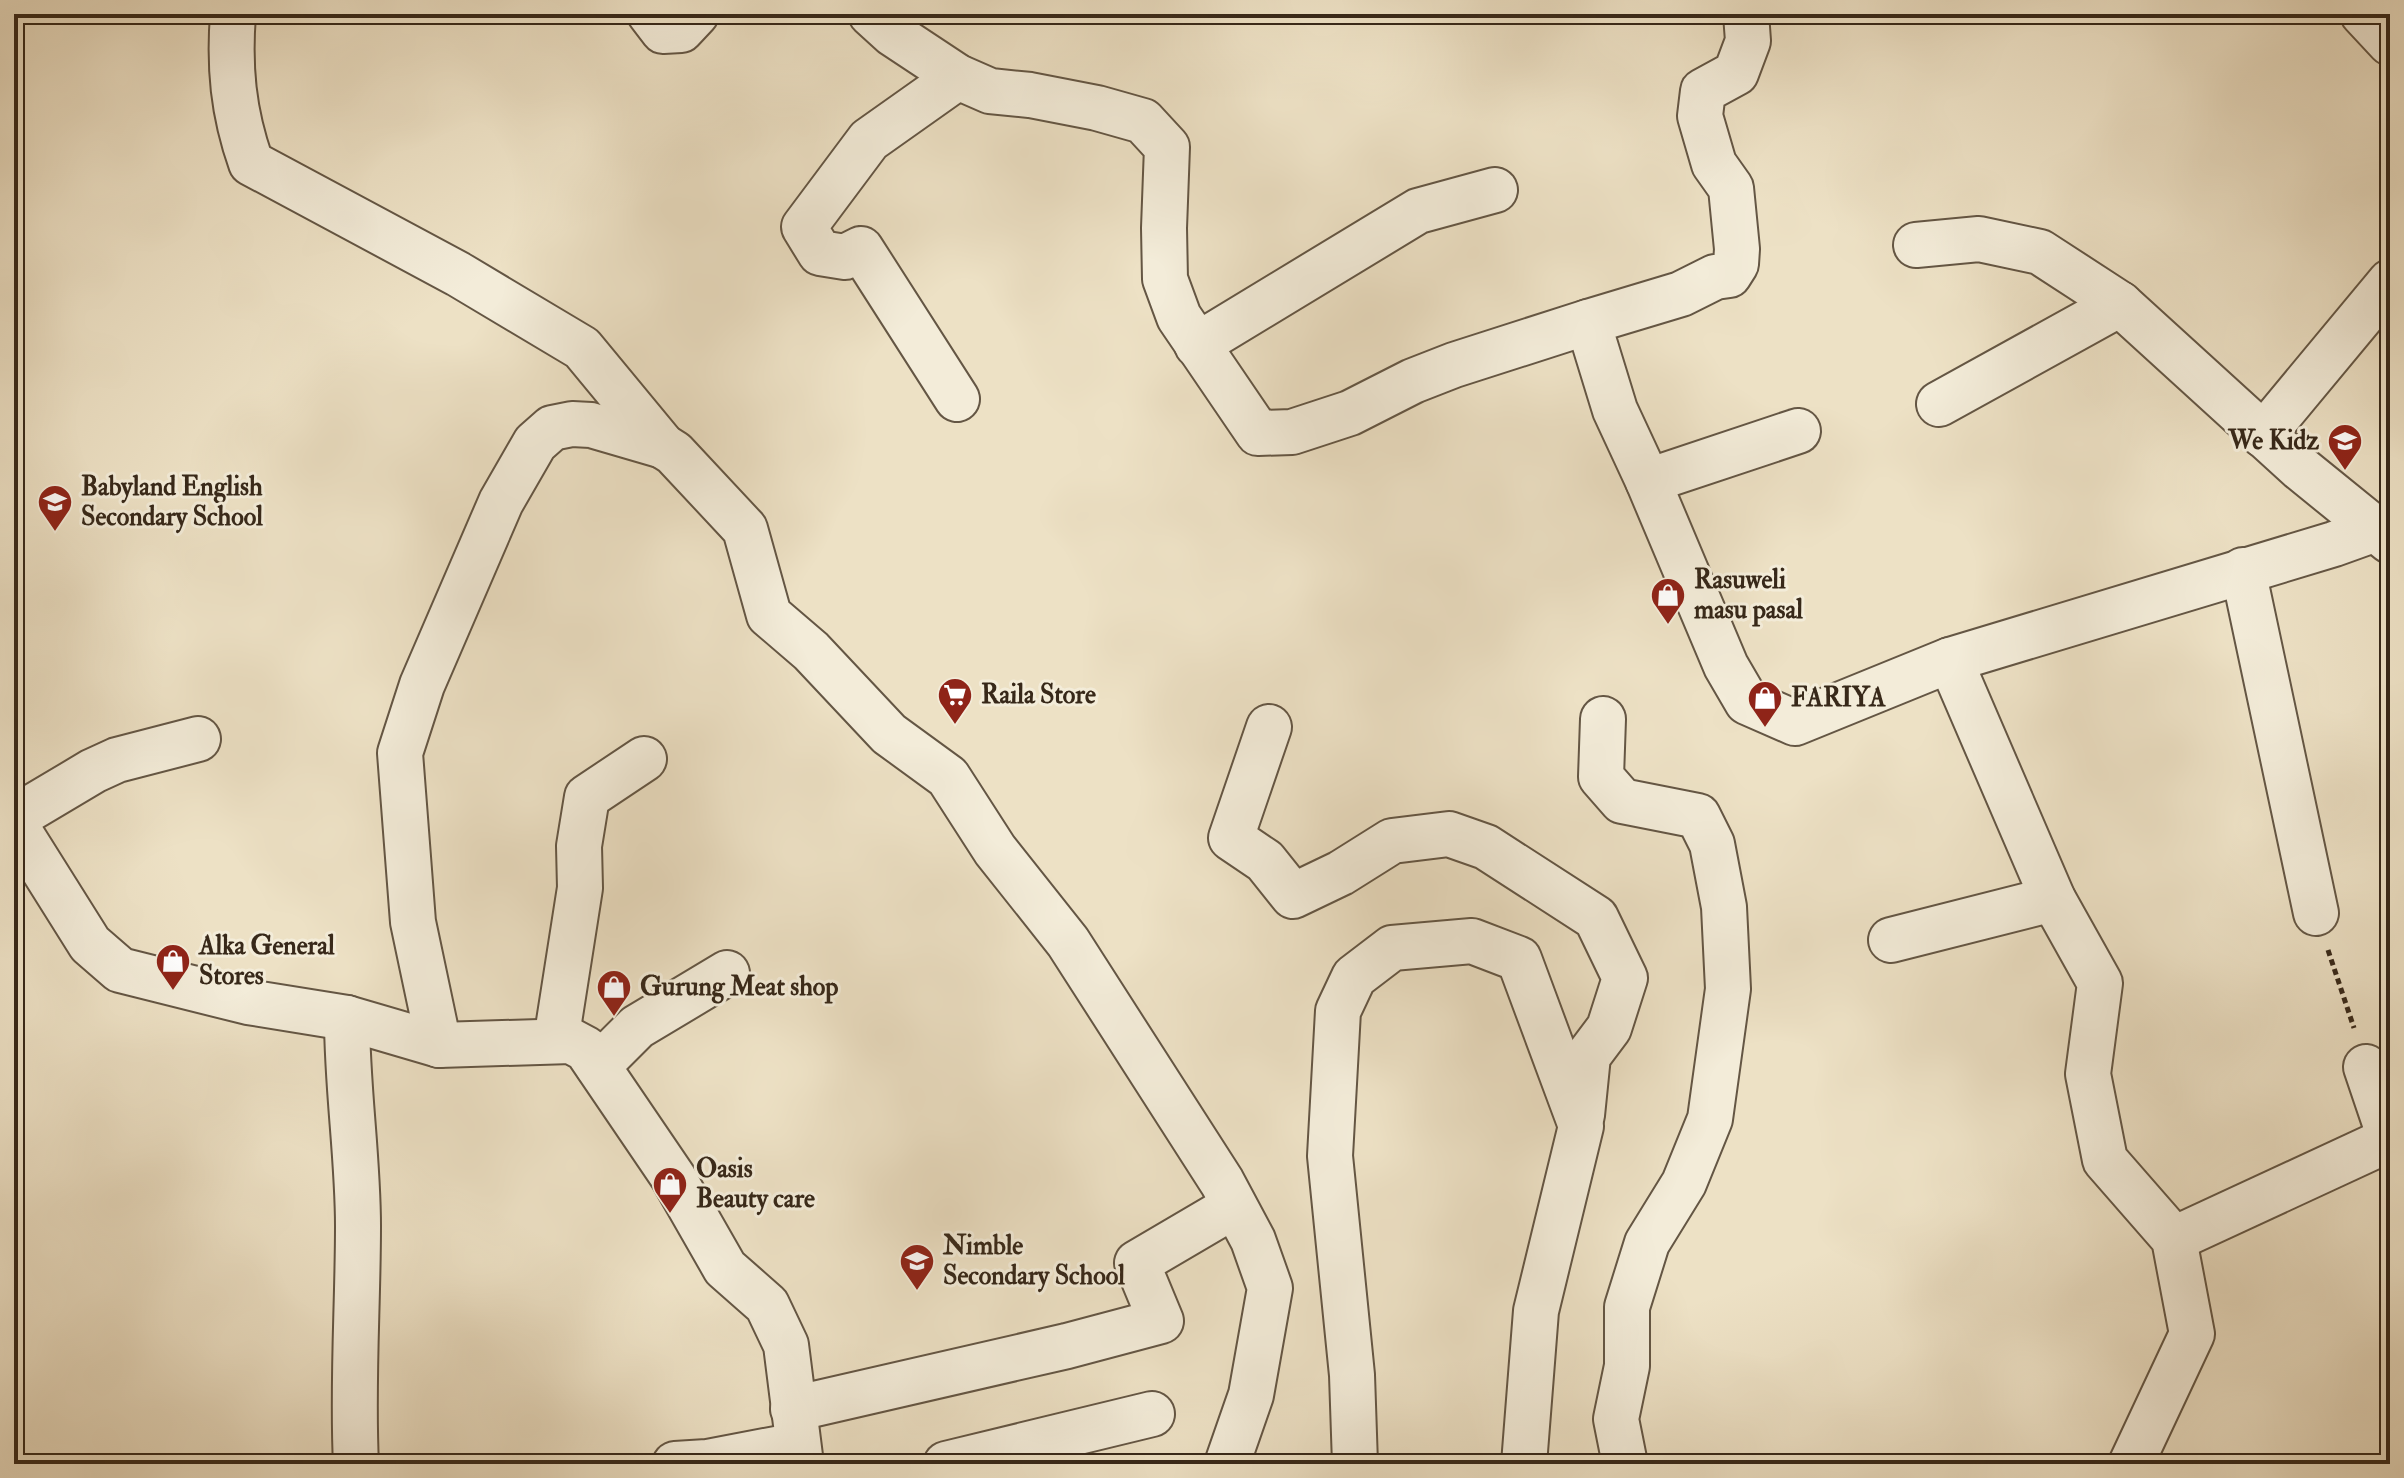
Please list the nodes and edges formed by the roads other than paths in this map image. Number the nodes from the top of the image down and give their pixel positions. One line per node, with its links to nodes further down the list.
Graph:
1 (233, 14): 19 (street)
2 (650, 14): 3 (street)
3 (696, 14)
4 (871, 14): 8 (street)
5 (1746, 14): 13 (street)
6 (2363, 14): 7 (street)
7 (2390, 43)
8 (958, 77): 14 (street); 15 (street)
9 (1495, 190): 14 (street)
10 (1916, 245): 12 (street)
11 (2390, 282): 18 (street)
12 (2120, 304): 16 (street); 18 (street)
13 (1588, 322): 14 (street); 20 (street)
14 (1197, 345)
15 (957, 399)
16 (1939, 404)
17 (1798, 431): 20 (street)
18 (2263, 435): 21 (street)
19 (663, 446): 35 (street); 40 (street)
20 (1648, 481): 23 (street)
21 (2382, 535): 22 (street)
22 (2243, 570): 23 (street); 30 (street)
23 (1950, 660): 29 (street)
24 (1603, 719): 50 (street)
25 (1269, 727): 38 (street)
26 (198, 739): 28 (street)
27 (644, 759): 34 (street)
28 (14, 821): 33 (street)
29 (2053, 899): 31 (street); 41 (street)
30 (2316, 913)
31 (1891, 940)
32 (727, 973): 36 (street)
33 (347, 1018): 35 (street); 44 (street)
34 (556, 1041): 35 (street); 36 (street)
35 (439, 1045)
36 (598, 1066): 43 (street)
37 (2366, 1067): 39 (street)
38 (1581, 1126): 48 (street); 49 (street)
39 (2390, 1139): 41 (street)
40 (1234, 1206): 43 (street); 47 (street)
41 (2174, 1239): 51 (street)
42 (1152, 1414): 46 (street)
43 (797, 1439): 45 (street)
44 (356, 1464)
45 (675, 1464)
46 (946, 1464)
47 (1227, 1464)
48 (1355, 1464)
49 (1524, 1464)
50 (1625, 1464)
51 (2131, 1464)

